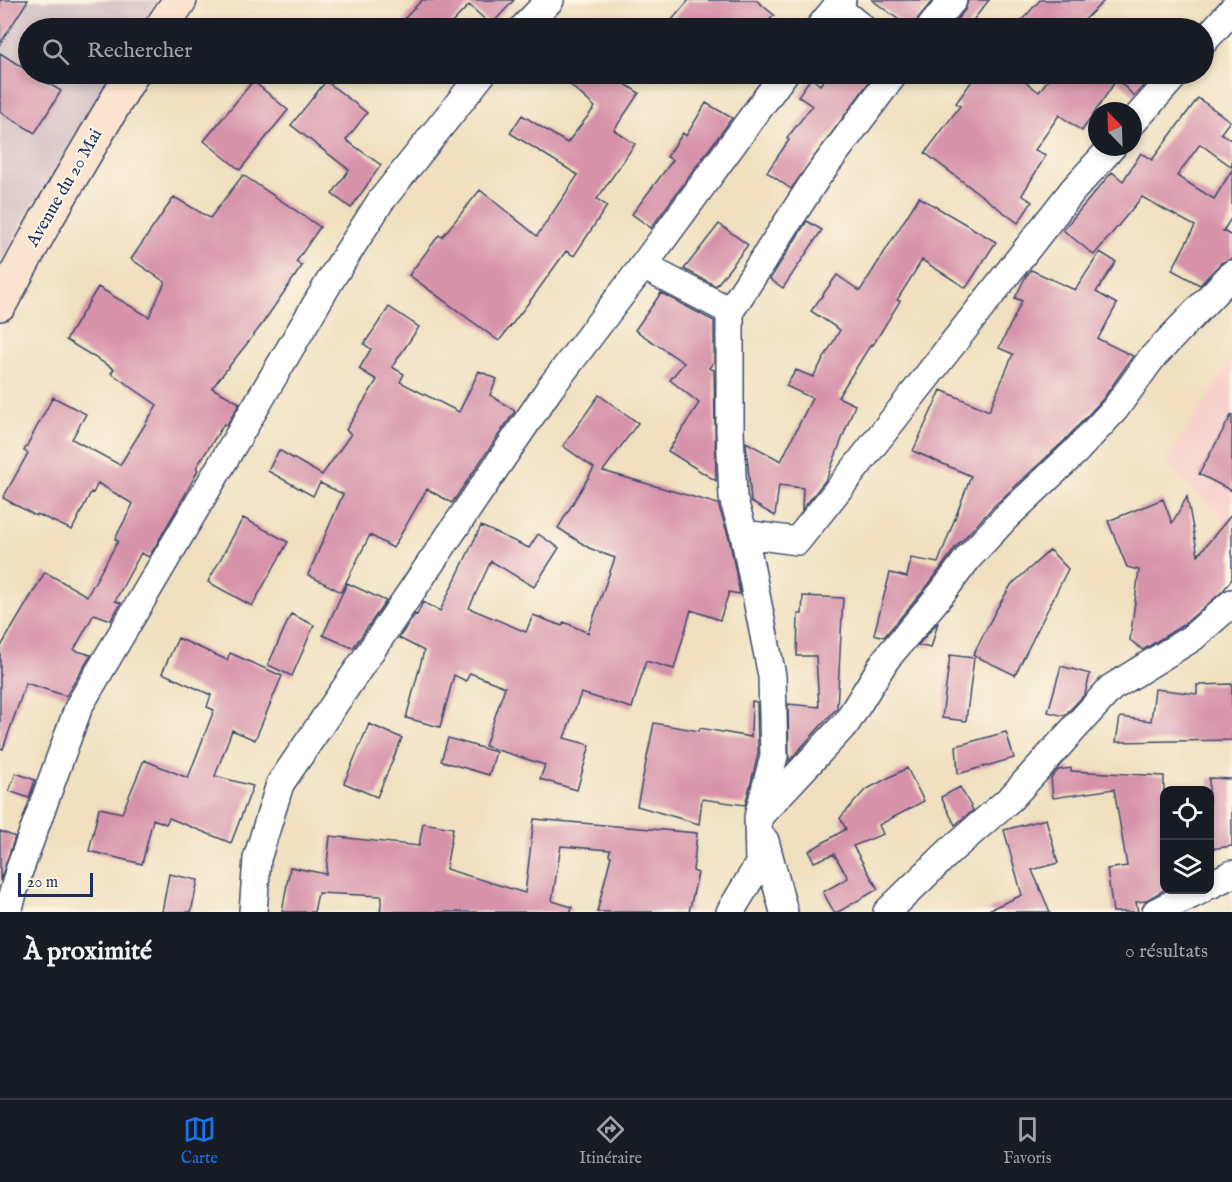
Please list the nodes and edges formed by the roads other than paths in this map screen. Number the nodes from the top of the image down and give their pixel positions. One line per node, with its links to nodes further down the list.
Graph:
1 (180, 0): 6 (main road)
2 (550, 0): 7 (street)
3 (953, 0): 10 (street)
4 (839, 4): 8 (street); 9 (street)
5 (1232, 10): 11 (street)
6 (168, 18)
7 (533, 18)
8 (827, 18)
9 (852, 18)
10 (938, 18)
11 (1214, 29)
12 (126, 84): 21 (main road, Avenue du 20 Mai)
13 (474, 84): 29 (street)
14 (777, 84): 19 (street)
15 (887, 84): 22 (street)
16 (1167, 84): 17 (street)
17 (1142, 112)
18 (1104, 156): 23 (street)
19 (643, 266): 22 (street); 30 (street)
20 (1232, 274): 25 (street)
21 (0, 304)
22 (730, 311): 23 (street)
23 (744, 534): 25 (street)
24 (1232, 603): 33 (street)
25 (758, 817): 31 (street); 32 (street)
26 (1232, 874): 27 (street)
27 (1214, 883)
28 (1193, 894): 34 (street)
29 (9, 912)
30 (253, 912)
31 (730, 912)
32 (784, 912)
33 (887, 912)
34 (1156, 912)

